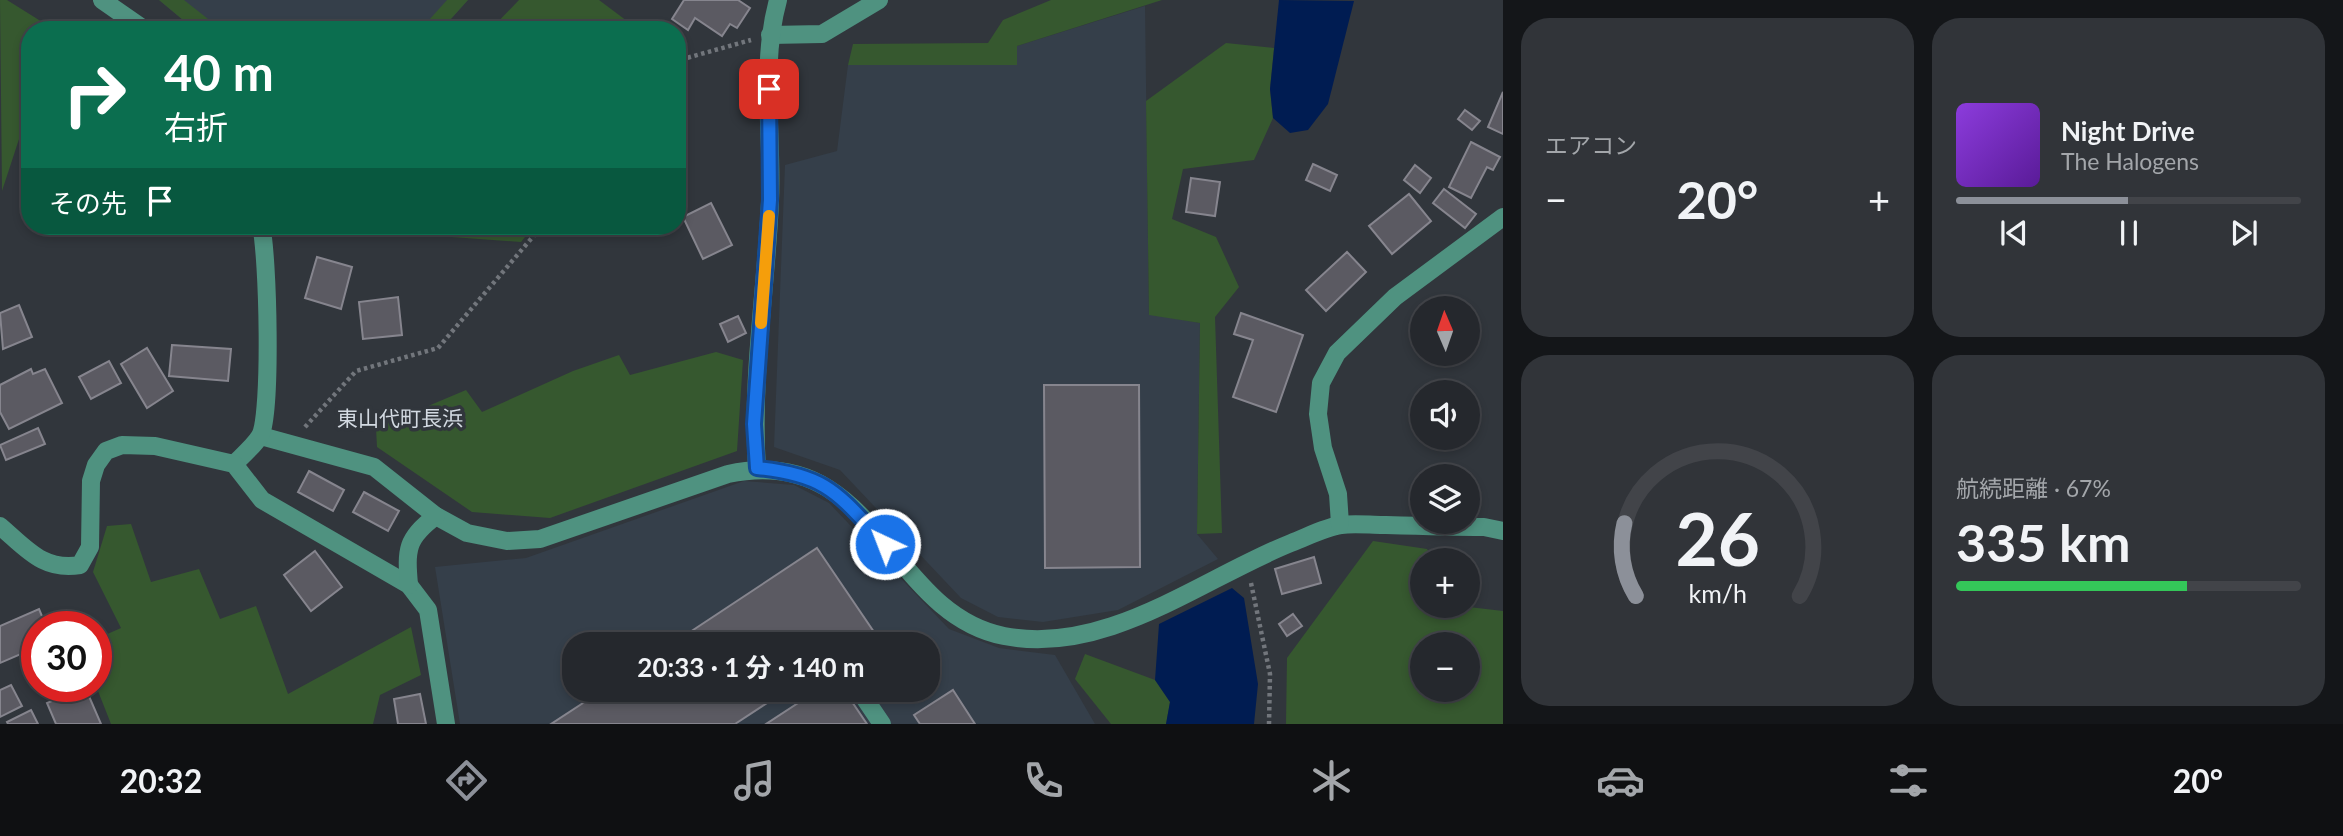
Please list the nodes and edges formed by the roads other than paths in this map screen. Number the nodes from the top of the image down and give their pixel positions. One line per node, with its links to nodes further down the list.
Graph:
1 (103, 0): 4 (street)
2 (778, 0): 5 (street)
3 (879, 0): 5 (street)
4 (132, 21)
5 (770, 34): 10 (street)
6 (1503, 217): 12 (street)
7 (263, 235): 8 (street)
8 (261, 436): 9 (street); 11 (street)
9 (234, 464): 13 (street); 15 (street)
10 (757, 468): 11 (street); 12 (street)
11 (436, 516): 15 (street)
12 (1340, 524): 14 (street)
13 (0, 526)
14 (1503, 531)
15 (409, 585): 17 (street)
16 (867, 702): 18 (street)
17 (446, 724)
18 (882, 724)

